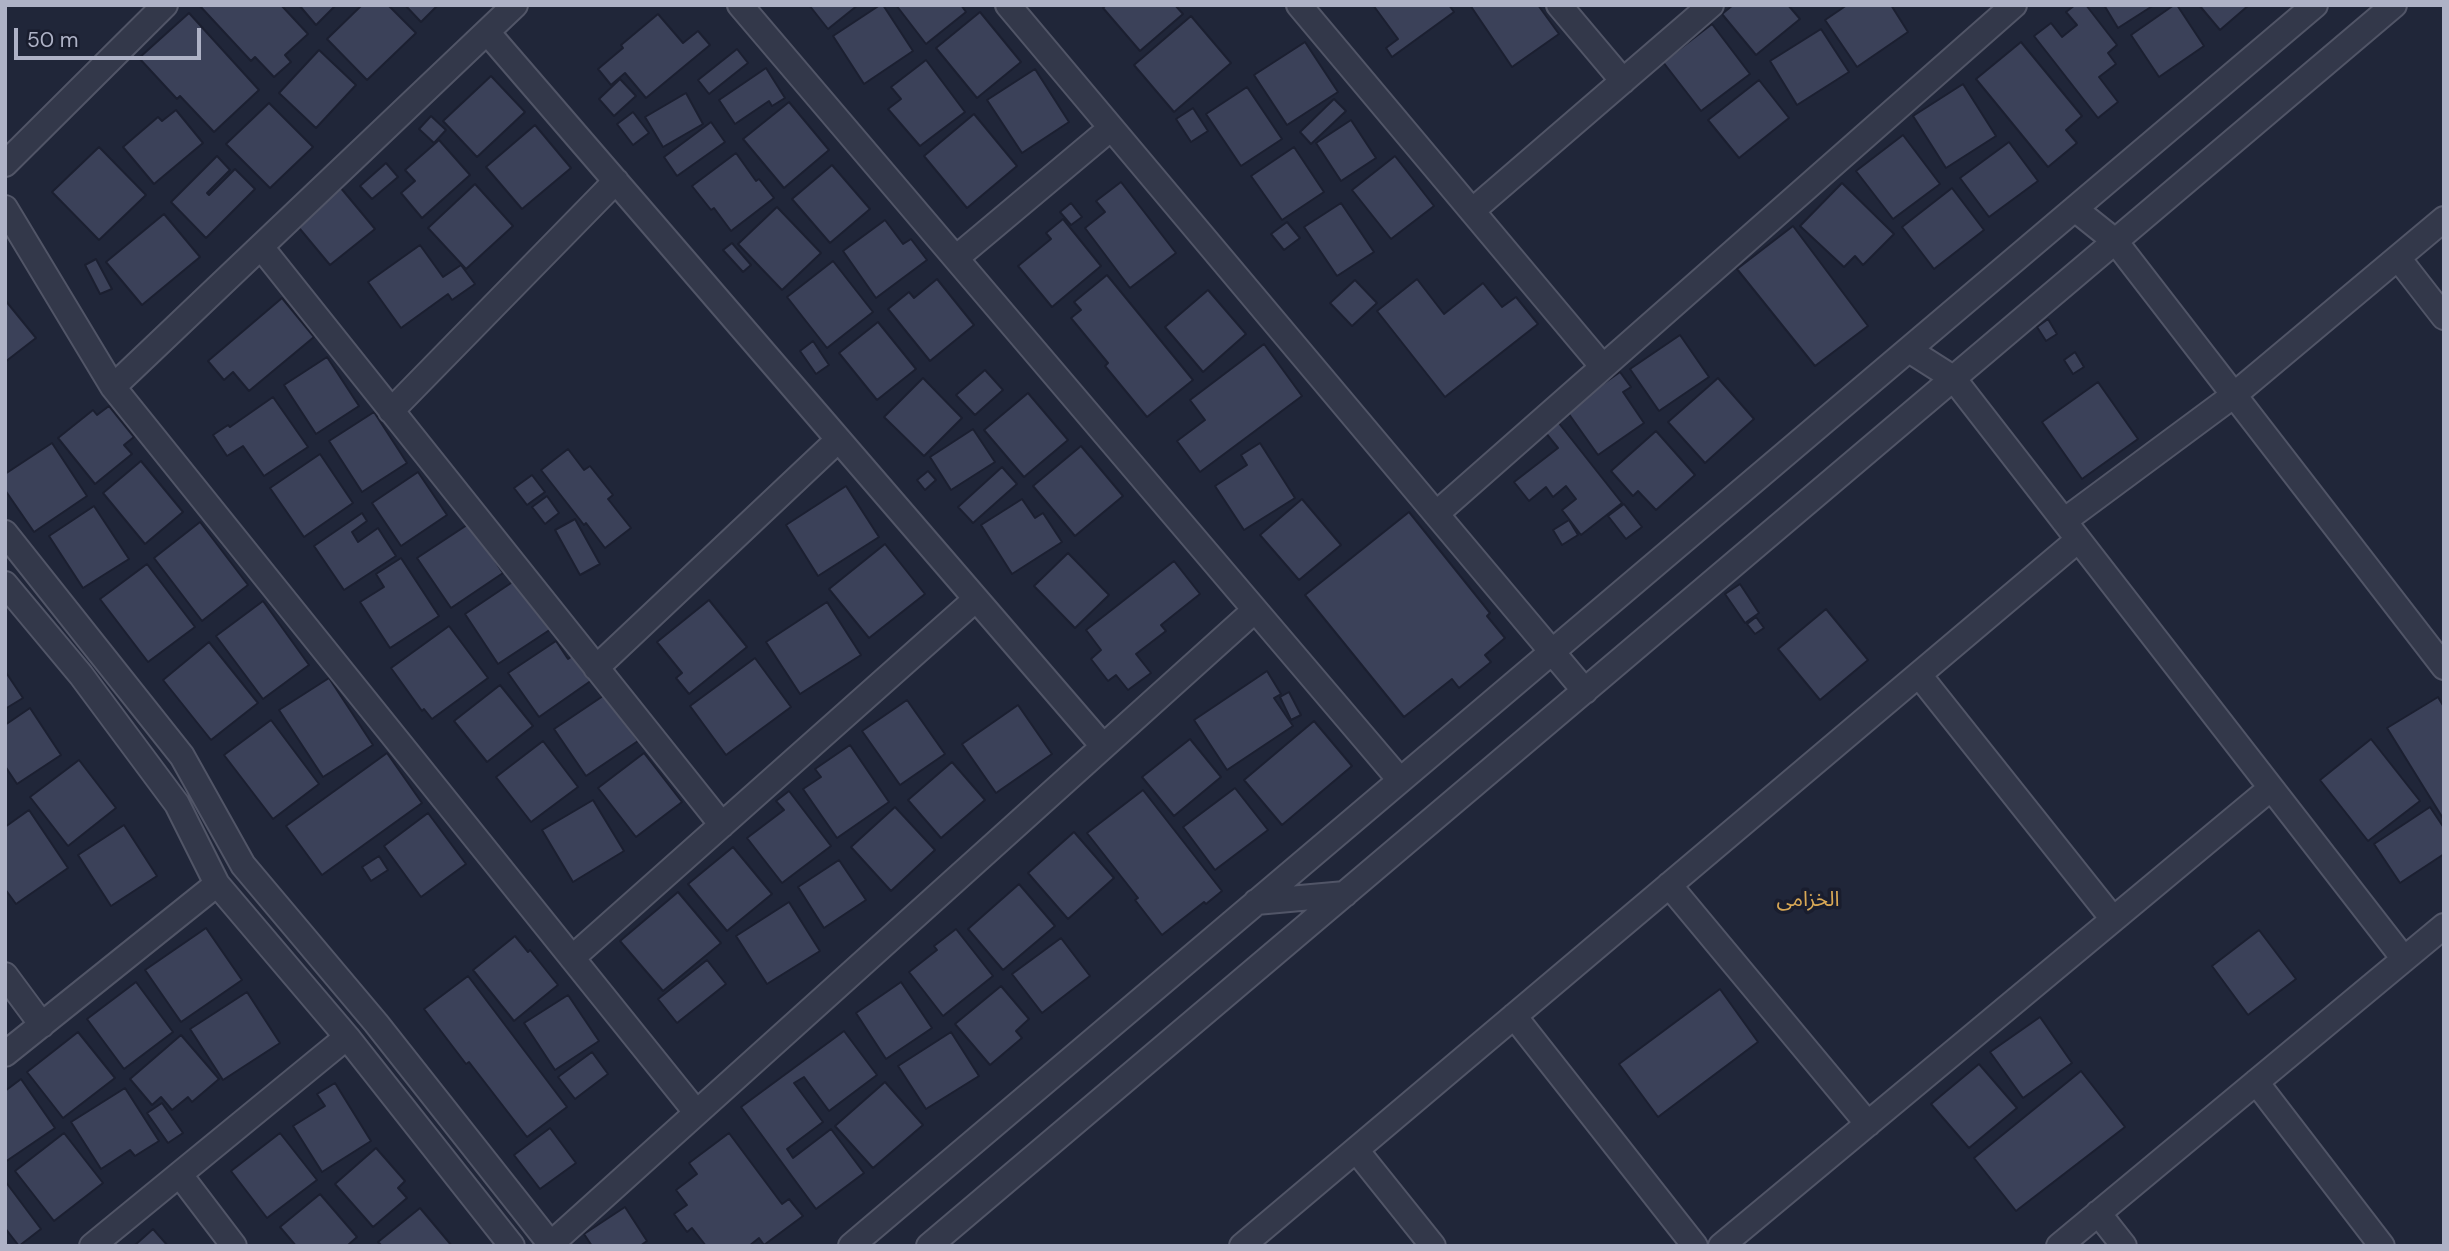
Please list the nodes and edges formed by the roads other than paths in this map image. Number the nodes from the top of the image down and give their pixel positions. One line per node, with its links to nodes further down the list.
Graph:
1 (165, 5): 14 (street)
2 (514, 5): 11 (street)
3 (740, 5): 22 (street)
4 (1007, 5): 13 (street)
5 (1299, 5): 18 (street)
6 (1559, 5): 12 (street)
7 (1711, 5): 12 (street)
8 (2014, 5): 26 (street)
9 (2315, 5): 17 (street)
10 (2394, 5): 20 (street)
11 (487, 32): 15 (street); 21 (street)
12 (1623, 81): 18 (street)
13 (1111, 128): 22 (street); 32 (street)
14 (5, 164)
15 (616, 181): 30 (street); 31 (street)
16 (5, 208): 28 (street)
17 (2075, 209): 20 (street); 25 (street)
18 (1472, 211): 26 (street)
19 (2444, 219): 23 (street)
20 (2115, 241): 27 (street); 29 (street)
21 (261, 247): 28 (street); 30 (street)
22 (956, 258): 37 (street)
23 (2398, 258): 24 (street); 29 (street)
24 (2444, 317)
25 (1909, 350): 27 (street); 38 (street)
26 (1603, 367): 32 (street)
27 (1953, 379): 33 (street); 42 (street)
28 (113, 387): 53 (street)
29 (2234, 395): 33 (street); 39 (street)
30 (391, 411): 40 (street)
31 (838, 440): 36 (street); 40 (street)
32 (1436, 514): 38 (street)
33 (2071, 531): 41 (street); 45 (street)
34 (5, 533): 66 (street)
35 (5, 584): 47 (street)
36 (976, 599): 43 (street); 46 (street)
37 (1255, 610): 43 (street); 44 (street)
38 (1552, 652): 42 (street); 44 (street)
39 (2444, 667)
40 (596, 668): 46 (street)
41 (1919, 675): 48 (street); 51 (street)
42 (1585, 691): 49 (street)
43 (1103, 746): 61 (street)
44 (1401, 780): 50 (street)
45 (2271, 788): 51 (street); 54 (street)
46 (722, 825): 53 (street)
47 (217, 884): 57 (street); 58 (street)
48 (1669, 885): 56 (street); 62 (street)
49 (1345, 894): 50 (street); 71 (street)
50 (1256, 902): 70 (street)
51 (2113, 919): 62 (street)
52 (2444, 926): 54 (street)
53 (572, 958): 61 (street)
54 (2403, 959): 60 (street)
55 (5, 975): 57 (street)
56 (1514, 1016): 63 (street); 74 (street)
57 (42, 1025): 59 (street)
58 (346, 1037): 64 (street); 69 (street)
59 (5, 1055)
60 (2256, 1082): 65 (street); 78 (street)
61 (696, 1112): 66 (street)
62 (1868, 1124): 75 (street)
63 (1356, 1150): 72 (street); 73 (street)
64 (180, 1175): 67 (street); 68 (street)
65 (2098, 1213): 76 (street); 77 (street)
66 (551, 1245)
67 (92, 1246)
68 (234, 1246)
69 (512, 1246)
70 (851, 1246)
71 (929, 1246)
72 (1242, 1246)
73 (1433, 1246)
74 (1695, 1246)
75 (1721, 1246)
76 (2059, 1246)
77 (2124, 1246)
78 (2382, 1246)

